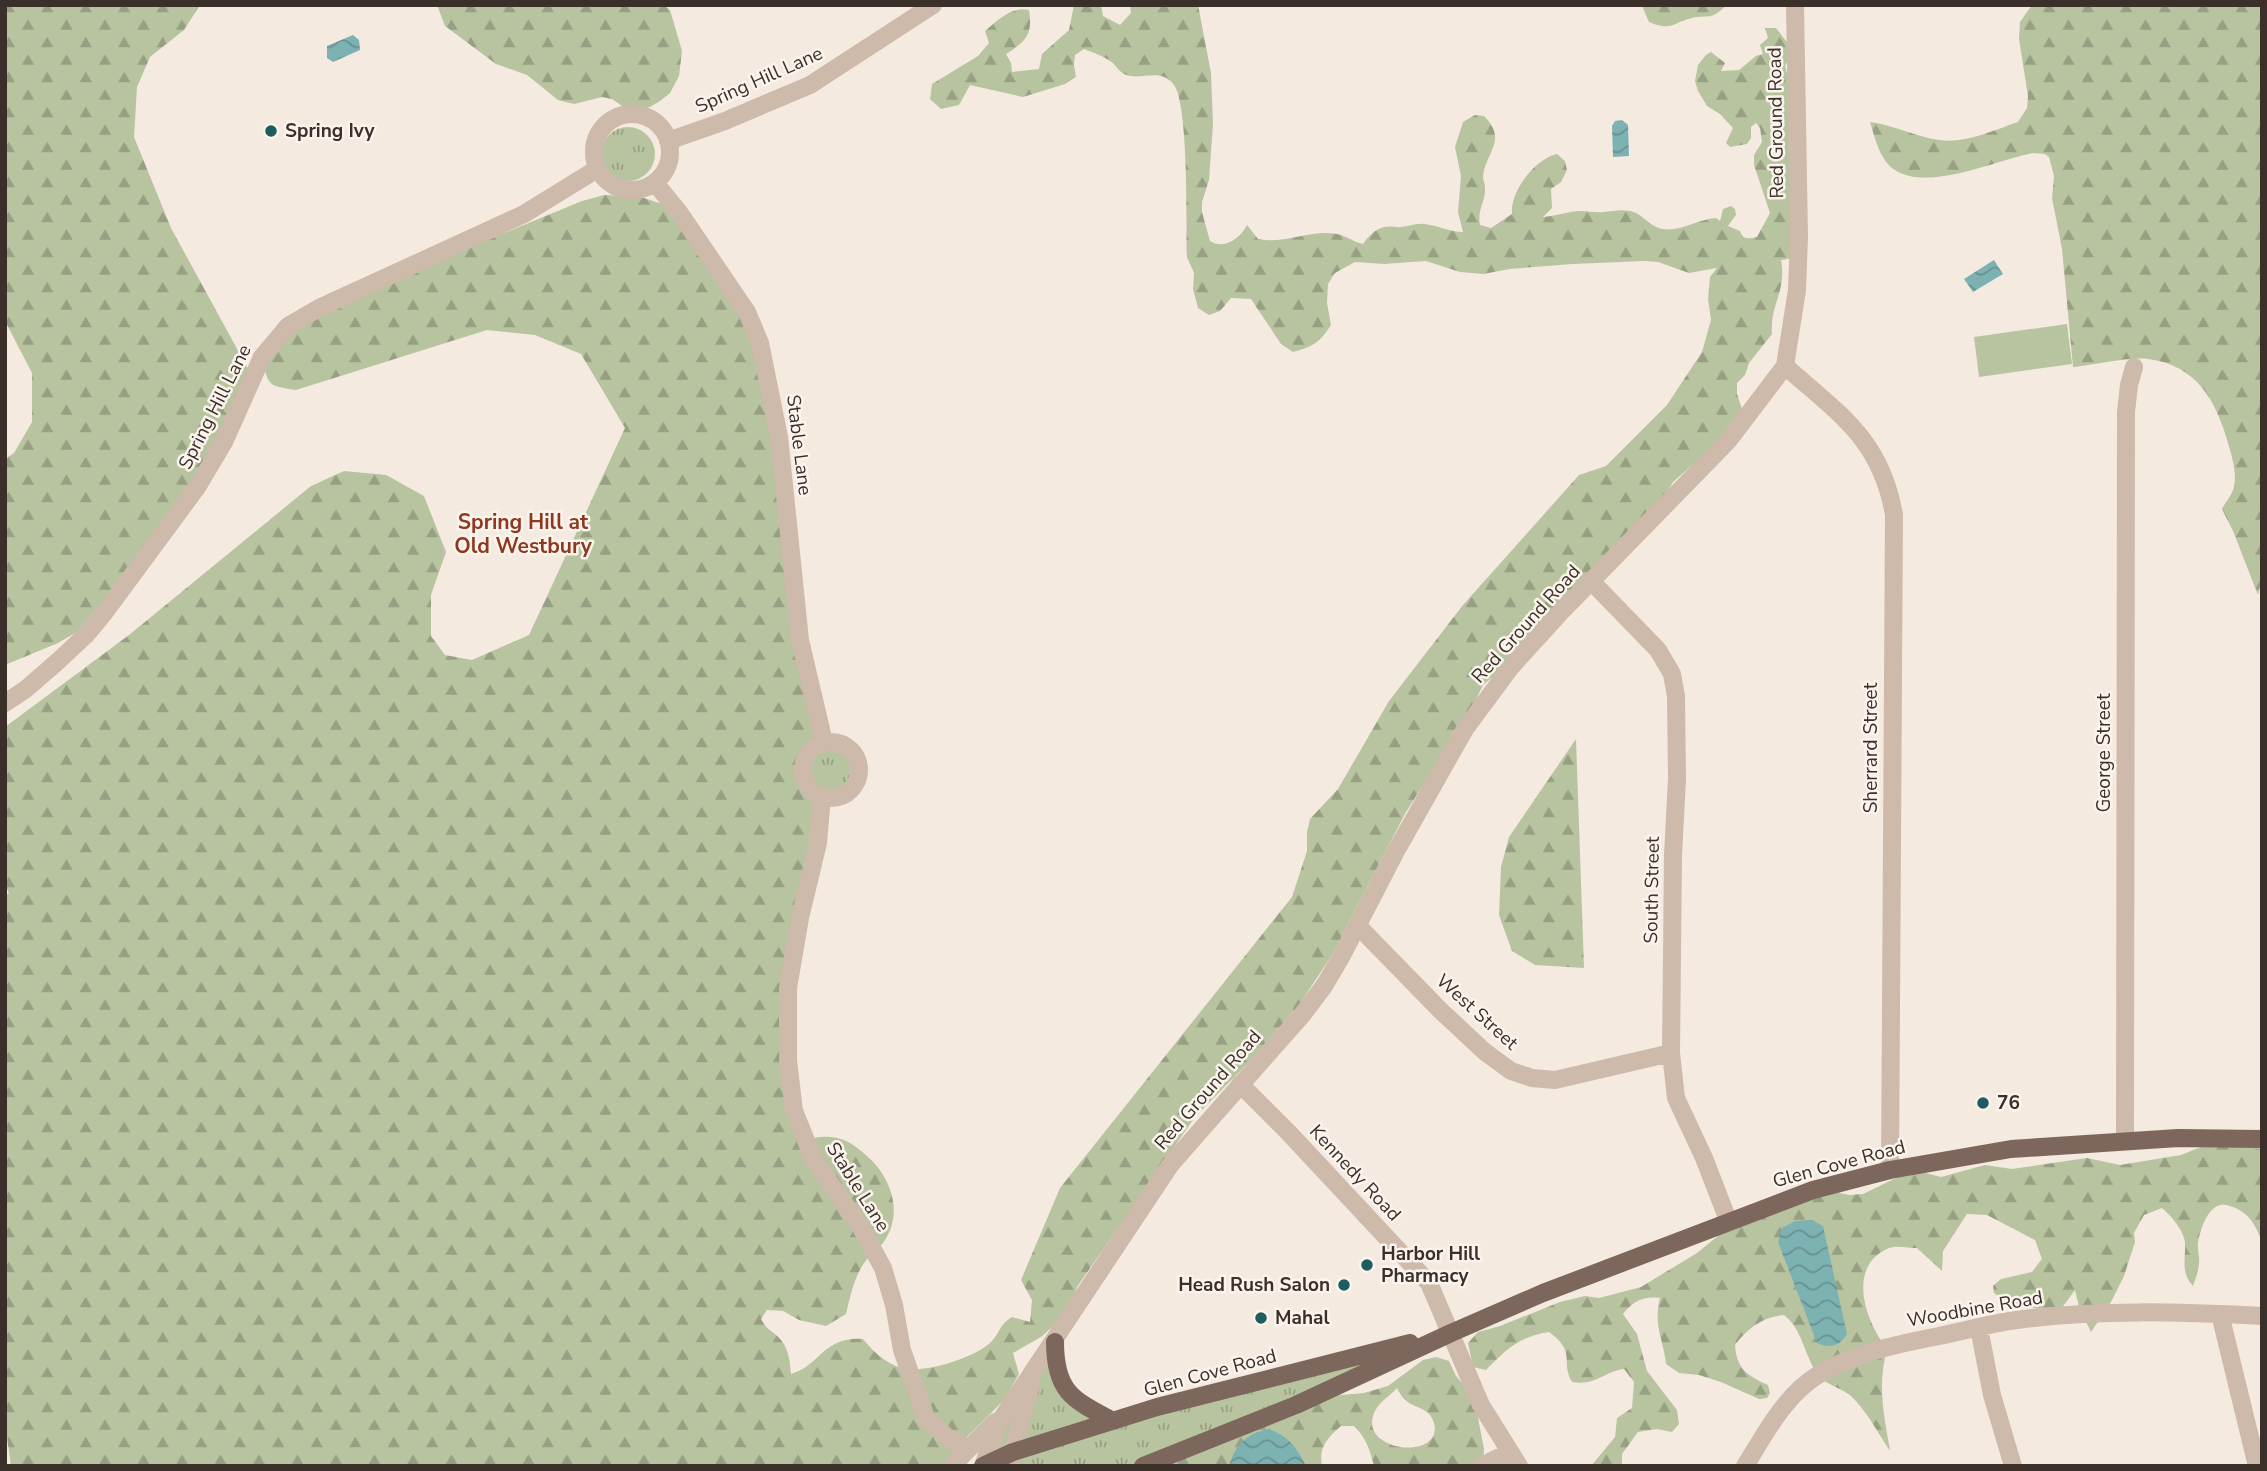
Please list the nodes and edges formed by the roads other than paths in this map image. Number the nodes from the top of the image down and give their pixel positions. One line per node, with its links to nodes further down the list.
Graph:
1 (933, 5): 3 (street, Spring Hill Lane)
2 (1795, 5): 6 (street, Red Ground Road)
3 (668, 141): 4 (street); 5 (street)
4 (597, 169): 5 (street); 9 (street, Spring Hill Lane)
5 (655, 183): 10 (street, Stable Lane)
6 (1785, 366): 8 (street, Red Ground Road); 17 (street, Sherrard Street)
7 (2134, 367): 16 (street, George Street)
8 (1591, 582): 12 (street, Red Ground Road); 13 (street, South Street)
9 (5, 703)
10 (824, 742): 11 (street); 11 (street)
11 (822, 797): 27 (street, Stable Lane)
12 (1358, 926): 13 (street, West Street); 14 (street, Red Ground Road)
13 (1671, 1053): 18 (street, South Street)
14 (1240, 1084): 22 (street, Kennedy Road); 23 (street, Red Ground Road)
15 (2262, 1139): 16 (main road, Glen Cove Road)
16 (2125, 1140): 17 (main road, Glen Cove Road)
17 (1890, 1170): 18 (main road, Glen Cove Road)
18 (1728, 1220): 22 (main road, Glen Cove Road)
19 (2220, 1314): 20 (street, Woodbine Road); 21 (street, Woodbine Road); 36 (street)
20 (2262, 1316)
21 (1979, 1328): 34 (street, Woodbine Road); 35 (street)
22 (1451, 1333): 26 (main road, Glen Cove Road); 29 (street, Kennedy Road); 32 (main road, Glen Cove Road)
23 (1055, 1342): 24 (street, Red Ground Road); 26 (main road)
24 (1034, 1370): 25 (street, Red Ground Road); 28 (street, Red Ground Road)
25 (1014, 1401): 27 (street); 31 (street, Red Ground Road)
26 (1113, 1421): 28 (main road, Glen Cove Road)
27 (968, 1449): 30 (street)
28 (1011, 1459): 31 (main road, Glen Cove Road)
29 (1514, 1459): 33 (street)
30 (952, 1466)
31 (983, 1466)
32 (1143, 1466)
33 (1481, 1466)
34 (1745, 1466)
35 (2012, 1466)
36 (2257, 1466)

